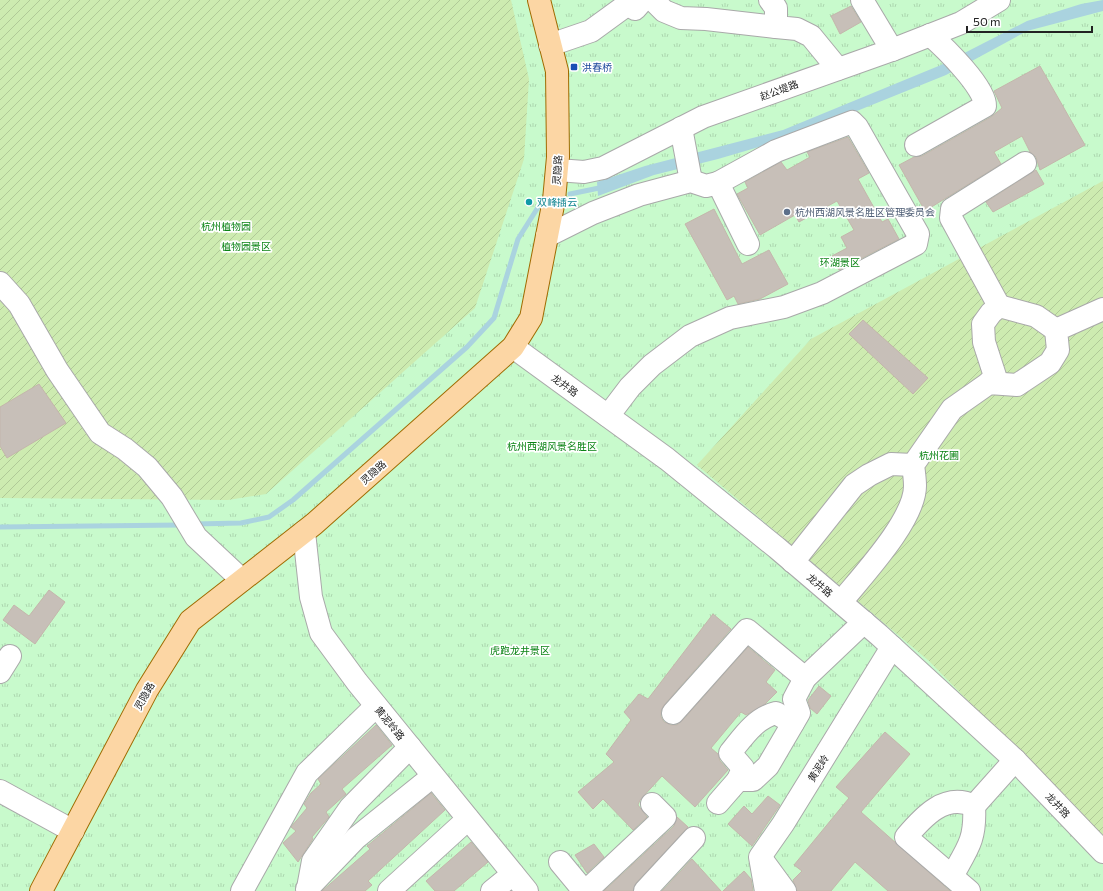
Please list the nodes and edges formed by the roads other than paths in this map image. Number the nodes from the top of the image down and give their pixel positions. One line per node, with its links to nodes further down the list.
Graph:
1 (539, 0): 9 (main road, 灵隐路)
2 (653, 0): 7 (street)
3 (770, 0): 7 (street)
4 (862, 0): 10 (street)
5 (999, 0): 8 (street, 赵公堤路)
6 (632, 1): 9 (street)
7 (776, 27): 11 (street)
8 (930, 35): 10 (street, 赵公堤路); 13 (street)
9 (550, 45): 15 (main road, 灵隐路)
10 (892, 50): 11 (street, 赵公堤路)
11 (838, 69): 12 (street, 赵公堤路)
12 (683, 139): 15 (street, 赵公堤路); 16 (street)
13 (916, 145)
14 (1025, 163): 21 (street)
15 (557, 170): 18 (main road, 灵隐路)
16 (690, 176): 17 (street); 18 (street)
17 (718, 183): 19 (street); 26 (street)
18 (547, 236): 24 (main road, 灵隐路)
19 (748, 244)
20 (0, 283): 30 (street)
21 (999, 306): 23 (street); 25 (street)
22 (1103, 309): 23 (street)
23 (1056, 330): 25 (street)
24 (513, 347): 26 (street, 龙井路); 28 (main road, 灵隐路)
25 (989, 383): 27 (street)
26 (608, 416): 29 (street, 龙井路)
27 (913, 465): 29 (street); 31 (street)
28 (304, 532): 30 (main road, 灵隐路); 35 (street, 黄泥岭路)
29 (793, 562): 31 (street, 龙井路)
30 (242, 580): 47 (main road, 灵隐路)
31 (841, 602): 32 (street, 龙井路)
32 (864, 622): 33 (street, 龙井路); 34 (street)
33 (892, 647): 39 (street, 龙井路); 50 (street, 黄泥岭)
34 (805, 678): 36 (street); 37 (street)
35 (376, 706): 38 (street, 黄泥岭路); 54 (street)
36 (673, 713)
37 (793, 723): 41 (street); 41 (street)
38 (410, 748): 40 (street, 黄泥岭路); 55 (street)
39 (1015, 760): 45 (street); 49 (street, 龙井路)
40 (433, 776): 46 (street, 黄泥岭路); 55 (street)
41 (738, 780): 43 (street)
42 (0, 791): 47 (street)
43 (718, 803)
44 (652, 804): 60 (street)
45 (974, 806): 53 (street); 53 (street)
46 (468, 819): 52 (street, 黄泥岭路); 57 (street)
47 (73, 831): 56 (main road, 灵隐路)
48 (694, 838): 61 (street)
49 (1103, 852)
50 (760, 857): 62 (street); 63 (street)
51 (560, 862): 60 (street)
52 (513, 874): 58 (street); 59 (street, 黄泥岭路)
53 (952, 876): 64 (street)
54 (249, 888)
55 (307, 889)
56 (42, 891)
57 (389, 891)
58 (492, 891)
59 (527, 891)
60 (585, 891)
61 (645, 891)
62 (766, 891)
63 (785, 891)
64 (969, 891)

